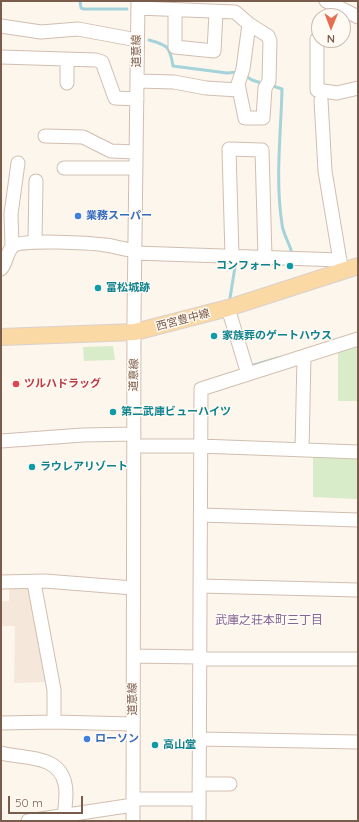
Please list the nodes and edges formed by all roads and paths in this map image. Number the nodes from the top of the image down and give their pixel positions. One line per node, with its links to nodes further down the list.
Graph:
1 (326, 1): 5 (street)
2 (138, 4): 3 (street); 8 (street, 道意線)
3 (175, 10): 4 (street); 4 (street)
4 (216, 13): 6 (street)
5 (358, 17)
6 (248, 24): 15 (street); 15 (street)
7 (1, 26): 8 (street)
8 (137, 40): 12 (street, 道意線)
9 (316, 48): 14 (street)
10 (1, 57): 11 (street)
11 (67, 60): 13 (street); 16 (street)
12 (137, 81): 15 (street); 16 (street, 道意線)
13 (67, 83)
14 (358, 88)
15 (238, 90)
16 (137, 99): 19 (street, 道意線)
17 (321, 100): 30 (street)
18 (45, 136): 19 (street)
19 (136, 152): 22 (street, 道意線)
20 (18, 163): 24 (street)
21 (64, 168): 22 (street)
22 (136, 168): 27 (street, 道意線)
23 (36, 181): 25 (street)
24 (6, 212): 26 (street)
25 (35, 241): 26 (street); 27 (street)
26 (12, 246): 32 (street)
27 (135, 252): 28 (street); 34 (street, 道意線)
28 (232, 256): 29 (street); 29 (street)
29 (265, 257): 30 (street)
30 (341, 266): 31 (main road, 西宮豊中線); 33 (main road, 西宮豊中線)
31 (358, 266)
32 (1, 270)
33 (228, 308): 34 (main road, 西宮豊中線); 38 (street)
34 (135, 332): 35 (main road, 西宮豊中線); 39 (street, 道意線)
35 (1, 337)
36 (358, 339): 37 (street)
37 (304, 356): 38 (street); 42 (street)
38 (248, 374): 41 (street)
39 (134, 440): 40 (street); 41 (street); 49 (street, 道意線)
40 (1, 441)
41 (200, 446): 42 (street); 44 (street)
42 (302, 450): 43 (street)
43 (358, 452)
44 (201, 515): 45 (street); 48 (street)
45 (358, 520)
46 (1, 582): 47 (street)
47 (34, 582): 49 (street); 54 (street)
48 (200, 586): 50 (street); 52 (street)
49 (133, 588): 51 (street, 道意線)
50 (358, 590)
51 (134, 656): 52 (street); 56 (street, 道意線)
52 (200, 658): 53 (street); 57 (street)
53 (358, 659)
54 (54, 722): 55 (street); 56 (street)
55 (1, 723)
56 (133, 724): 63 (street, 道意線)
57 (200, 739): 58 (street); 60 (street)
58 (358, 742)
59 (1, 753): 64 (street)
60 (199, 784): 61 (street); 62 (street)
61 (230, 784)
62 (199, 799): 63 (street); 67 (street)
63 (134, 802): 64 (street); 66 (street, 道意線)
64 (64, 818): 65 (street)
65 (28, 821)
66 (133, 821)
67 (199, 821)

